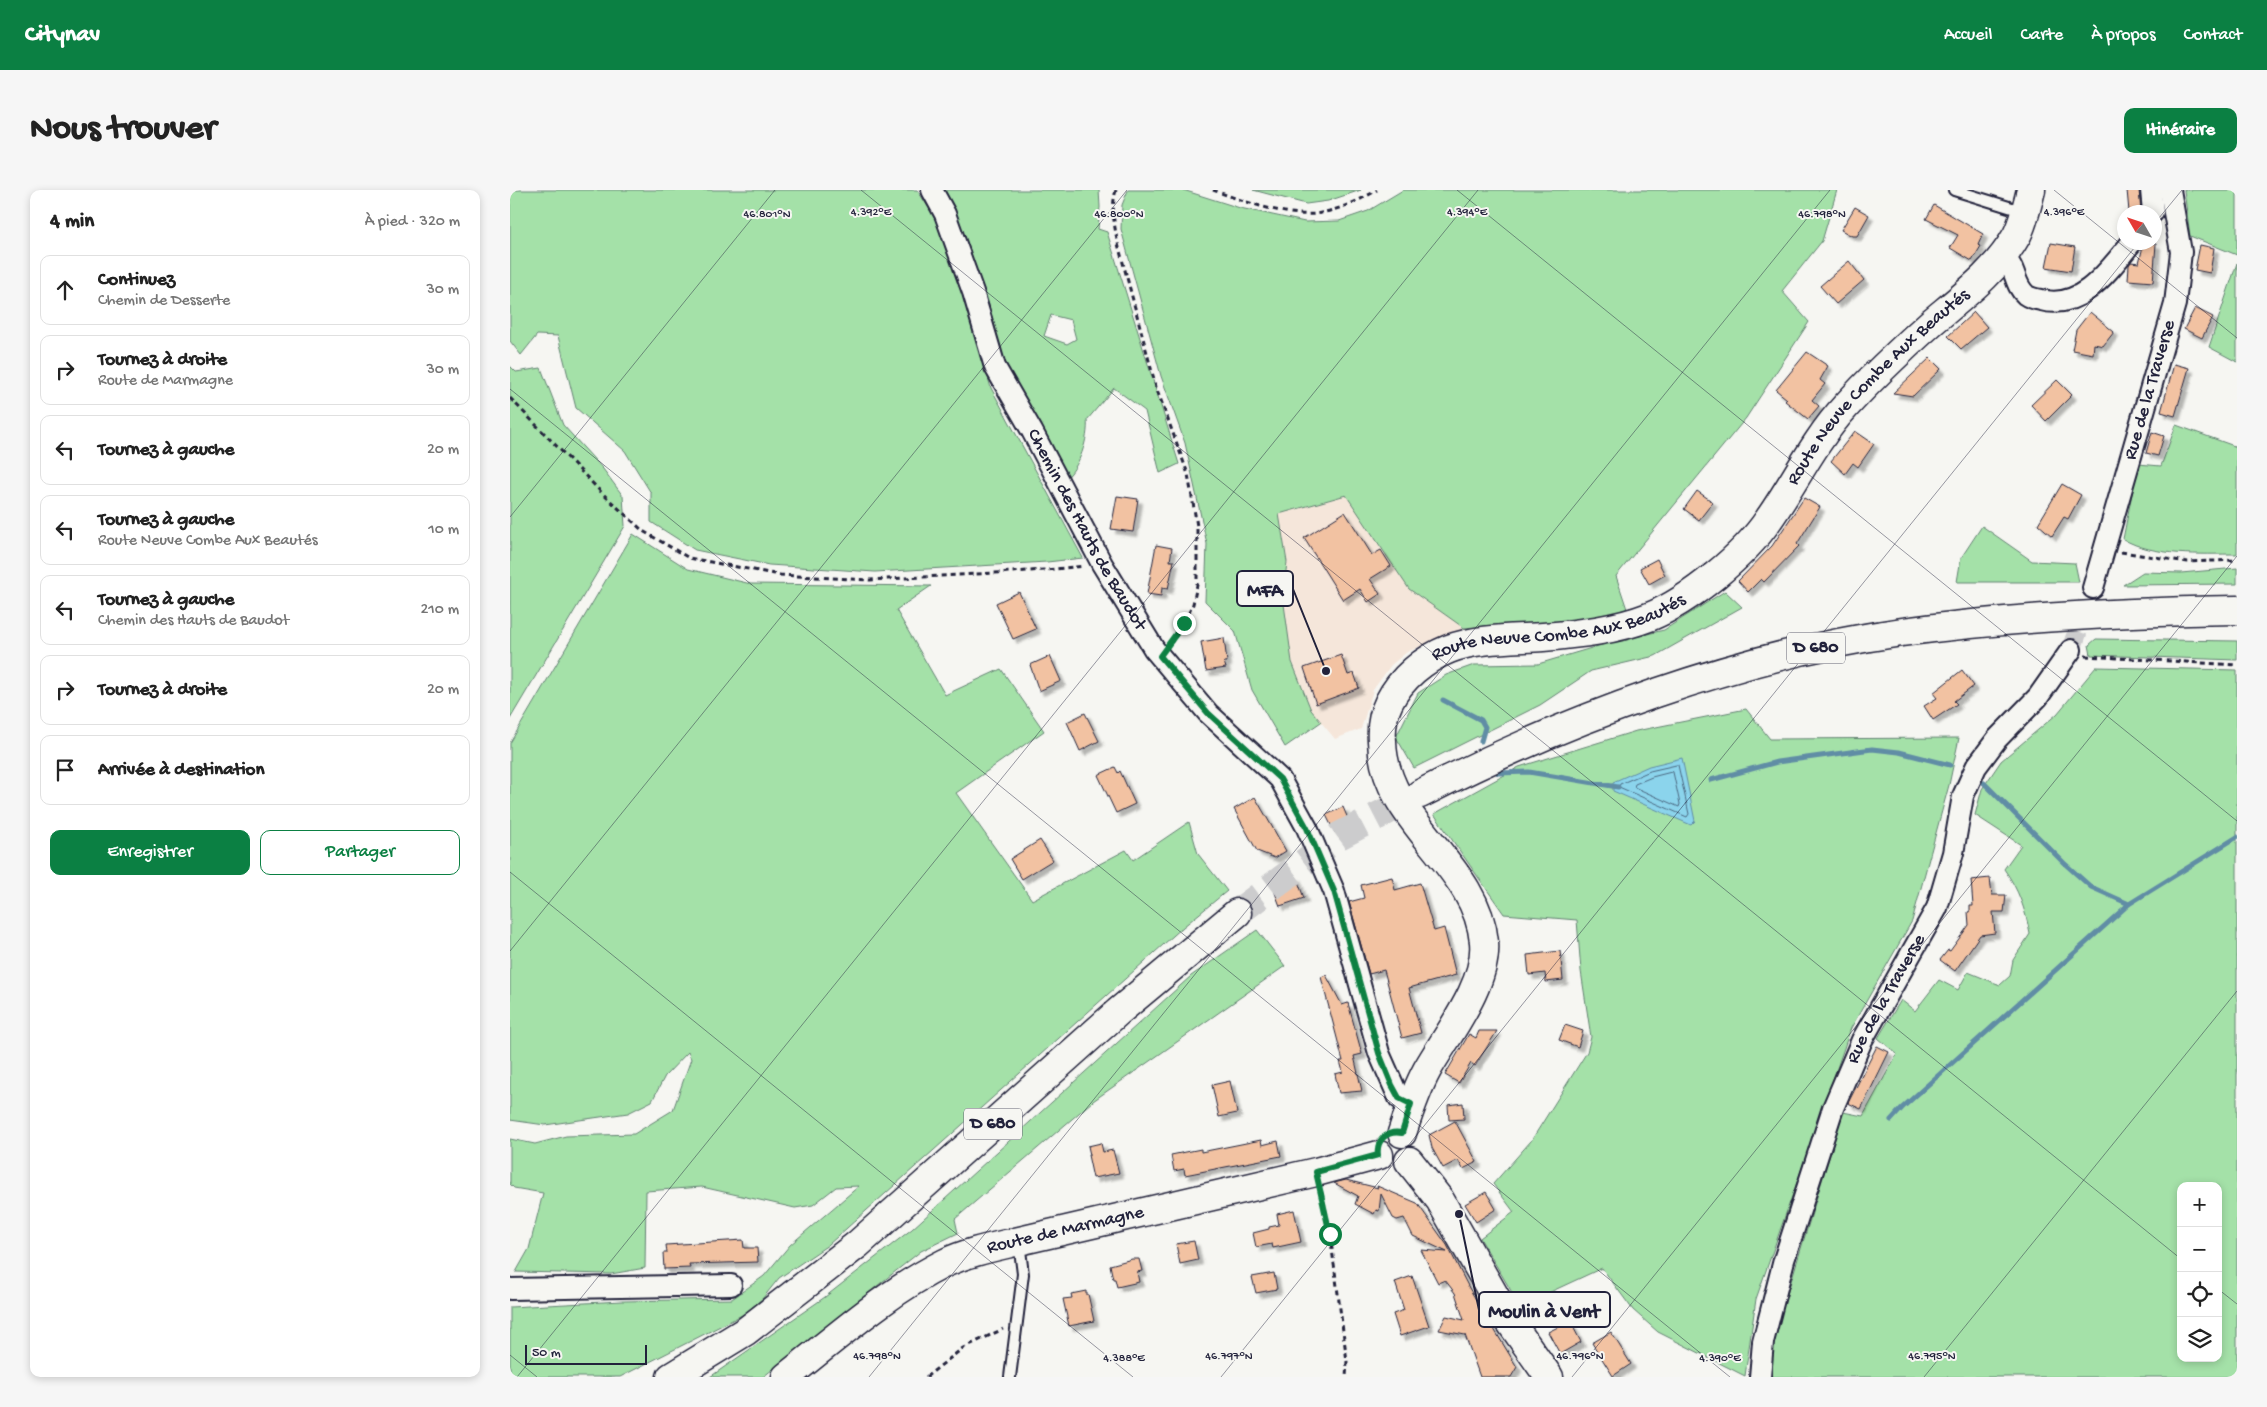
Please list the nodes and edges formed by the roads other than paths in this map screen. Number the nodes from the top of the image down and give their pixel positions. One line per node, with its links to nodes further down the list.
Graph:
1 (932, 190): 14 (street, Chemin des Hauts de Baudot)
2 (1954, 190): 5 (lane)
3 (2150, 190): 6 (street)
4 (2170, 190): 9 (street, Rue de la Traverse)
5 (2028, 201): 8 (main road, Route Neuve Combe Aux Beautés)
6 (2152, 205)
7 (2126, 250): 8 (street)
8 (2003, 257): 14 (main road, Route Neuve Combe Aux Beautés)
9 (2093, 588)
10 (2237, 610): 12 (main road, D 680)
11 (2069, 653): 25 (street, Rue de la Traverse)
12 (1420, 794)
13 (1237, 913): 21 (main road, D 680)
14 (1411, 1104): 15 (main road, Route Neuve Combe Aux Beautés)
15 (1402, 1133): 16 (main road); 17 (main road)
16 (1378, 1155): 17 (main road); 18 (main road, Route de Marmagne)
17 (1409, 1161): 24 (main road)
18 (1019, 1241): 22 (main road, Route de Marmagne); 23 (lane)
19 (731, 1285): 20 (street)
20 (510, 1289)
21 (671, 1377)
22 (786, 1377)
23 (1010, 1377)
24 (1549, 1377)
25 (1760, 1377)

